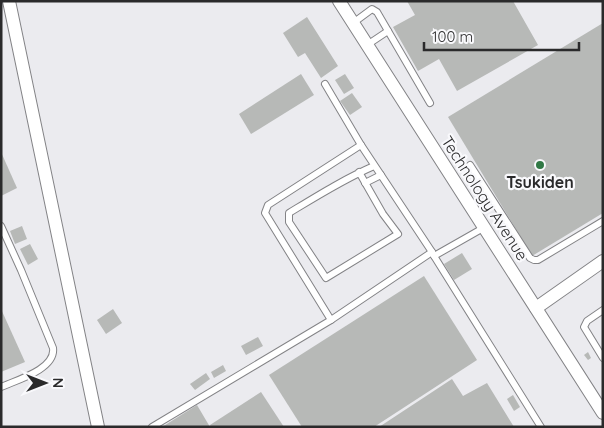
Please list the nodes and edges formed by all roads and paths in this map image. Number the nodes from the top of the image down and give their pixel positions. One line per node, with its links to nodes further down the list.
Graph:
1 (9, 1): 25 (street)
2 (339, 1): 3 (street, Technology Avenue)
3 (353, 23): 4 (lane); 5 (street, Technology Avenue)
4 (388, 31): 5 (lane); 7 (lane)
5 (367, 45): 16 (street, Technology Avenue)
6 (325, 84): 8 (lane)
7 (430, 103)
8 (361, 145): 10 (lane); 21 (lane)
9 (470, 165): 14 (lane)
10 (374, 166): 11 (lane); 12 (lane)
11 (359, 172): 13 (lane); 13 (lane)
12 (381, 175): 13 (lane); 17 (lane)
13 (365, 183)
14 (603, 221)
15 (1, 226): 23 (lane)
16 (485, 227): 17 (lane); 19 (street, Technology Avenue)
17 (433, 254): 21 (lane); 27 (lane)
18 (603, 261): 19 (street)
19 (536, 308): 24 (street, Technology Avenue)
20 (603, 310): 22 (lane)
21 (331, 320): 26 (lane)
22 (603, 358)
23 (1, 387)
24 (603, 414)
25 (98, 427)
26 (152, 427)
27 (541, 427)

